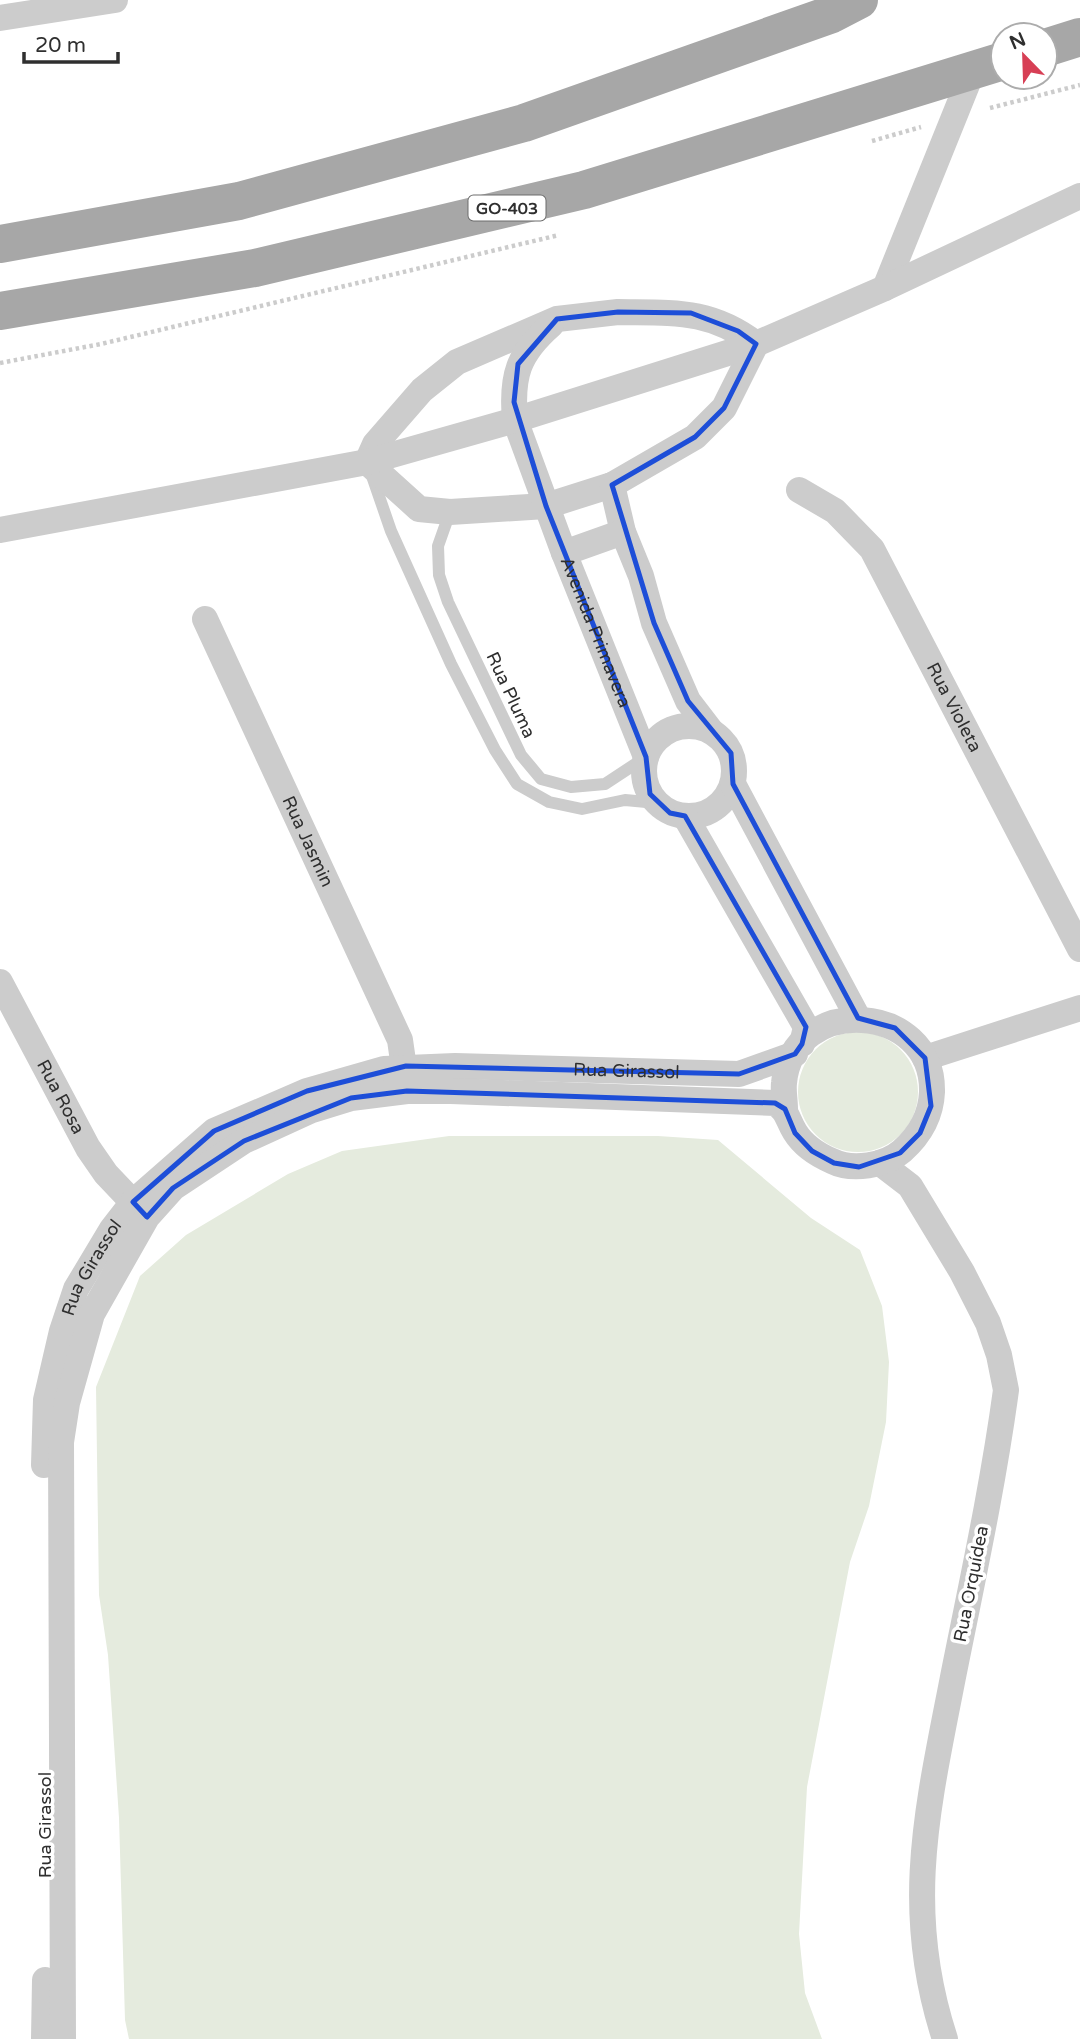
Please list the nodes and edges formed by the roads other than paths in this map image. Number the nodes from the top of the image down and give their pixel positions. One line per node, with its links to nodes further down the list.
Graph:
1 (115, 0): 3 (street)
2 (859, 0): 8 (main road)
3 (0, 18)
4 (1080, 37): 5 (main road)
5 (1059, 44)
6 (988, 66): 9 (street); 10 (main road, GO-403)
7 (1080, 196): 9 (street)
8 (0, 244)
9 (885, 288): 12 (street)
10 (0, 311)
11 (557, 319): 12 (street); 13 (street); 14 (street)
12 (756, 344): 13 (street); 15 (street)
13 (515, 420): 14 (street); 17 (street, Avenida Primavera)
14 (367, 462): 18 (street); 19 (street); 26 (lane)
15 (612, 485): 17 (street); 20 (street)
16 (799, 490): 28 (street, Rua Violeta)
17 (546, 506): 18 (street); 21 (street, Avenida Primavera)
18 (450, 512): 24 (lane, Rua Pluma)
19 (0, 530)
20 (623, 532): 21 (street); 23 (street)
21 (564, 553): 24 (street, Avenida Primavera)
22 (205, 620): 34 (street, Rua Jasmin)
23 (710, 731): 24 (street); 25 (street)
24 (646, 757): 26 (street, Avenida Primavera)
25 (733, 783): 27 (street); 31 (street)
26 (657, 803): 27 (street)
27 (685, 816): 32 (street)
28 (1080, 949)
29 (0, 982): 37 (street, Rua Rosa)
30 (1080, 1009): 33 (street)
31 (858, 1018): 32 (street, Rua Girassol); 33 (street)
32 (798, 1049): 34 (street, Rua Girassol); 35 (street)
33 (925, 1058): 36 (street)
34 (406, 1079): 35 (street, Rua Girassol); 37 (street, Rua Girassol)
35 (785, 1109): 36 (street)
36 (880, 1163): 40 (street, Rua Orquídea)
37 (140, 1209): 38 (street, Rua Girassol); 39 (street, Rua Girassol)
38 (44, 2039)
39 (62, 2039)
40 (945, 2039)

